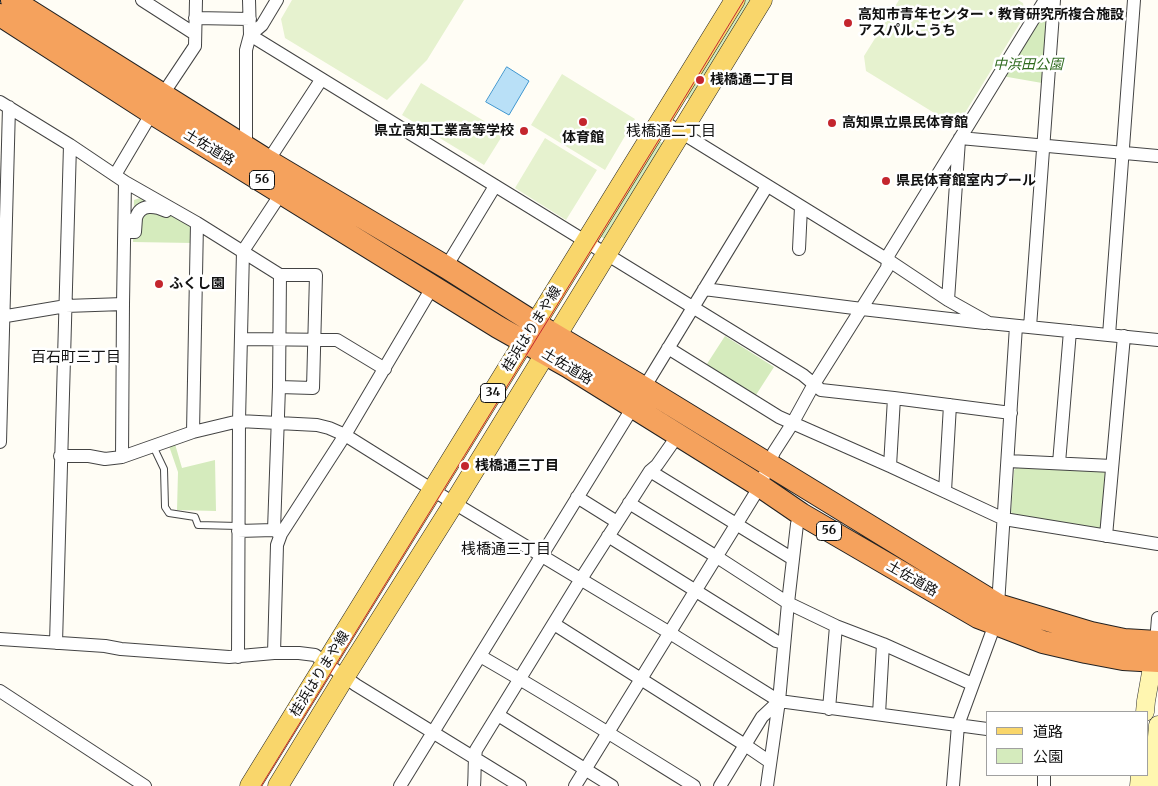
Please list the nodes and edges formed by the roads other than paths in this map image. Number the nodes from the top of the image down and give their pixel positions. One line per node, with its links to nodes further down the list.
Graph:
1 (12, 0): 17 (highway, 土佐道路 / 56)
2 (142, 0): 14 (street)
3 (196, 0): 12 (street)
4 (249, 0): 13 (street)
5 (277, 0): 15 (street)
6 (762, 0): 20 (main road, 桂浜はりまや線 / 34)
7 (1045, 0): 21 (street)
8 (1054, 0): 23 (street)
9 (1134, 0): 25 (street)
10 (733, 1): 19 (main road, 桂浜はりまや線 / 34)
11 (0, 15): 17 (highway, 土佐道路 / 56)
12 (196, 18): 13 (street); 14 (street)
13 (250, 19): 15 (street)
14 (195, 34): 17 (street)
15 (250, 35): 16 (street); 24 (street)
16 (321, 80): 27 (street); 29 (street)
17 (157, 103): 24 (highway, 土佐道路 / 56); 28 (street); 31 (highway, 土佐道路 / 56)
18 (4, 104): 22 (street); 50 (street)
19 (661, 120): 20 (street); 36 (main road, 桂浜はりまや線 / 34)
20 (680, 133): 30 (street); 39 (main road, 桂浜はりまや線 / 34)
21 (960, 138): 23 (street); 40 (street); 45 (street)
22 (70, 145): 28 (street); 47 (street)
23 (1044, 146): 25 (street); 53 (street)
24 (246, 147): 27 (highway, 土佐道路 / 56)
25 (1123, 153): 26 (street); 56 (street)
26 (1158, 156)
27 (268, 161): 41 (highway, 土佐道路 / 56)
28 (120, 179): 34 (street); 46 (street)
29 (495, 186): 36 (street); 41 (street)
30 (767, 186): 32 (street); 44 (street)
31 (282, 192): 38 (street); 43 (highway, 土佐道路 / 56)
32 (801, 207): 37 (street); 40 (street)
33 (132, 223): 35 (street)
34 (197, 223): 38 (street); 74 (street)
35 (190, 236)
36 (586, 242): 39 (street); 55 (main road, 桂浜はりまや線 / 34)
37 (799, 248)
38 (242, 251): 42 (street); 58 (street)
39 (606, 255): 48 (street); 62 (main road, 桂浜はりまや線 / 34)
40 (888, 260): 45 (street); 49 (street)
41 (446, 267): 55 (highway, 土佐道路 / 56)
42 (280, 275): 59 (street); 60 (street)
43 (433, 286): 55 (highway, 土佐道路 / 56); 64 (street)
44 (704, 289): 48 (street); 49 (street)
45 (948, 300): 51 (street)
46 (123, 304): 47 (street); 80 (street)
47 (66, 306): 50 (street); 79 (street)
48 (693, 308): 63 (street); 65 (street)
49 (862, 309): 51 (street); 65 (street)
50 (1, 317): 77 (street)
51 (989, 323): 52 (street)
52 (1016, 326): 53 (street); 70 (street)
53 (1030, 327): 54 (street)
54 (1070, 331): 56 (street); 82 (street)
55 (531, 333): 62 (highway, 土佐道路 / 56); 88 (main road, 桂浜はりまや線 / 34)
56 (1109, 334): 57 (street)
57 (1124, 336): 61 (street); 85 (street)
58 (241, 339): 59 (street); 71 (street)
59 (280, 339): 60 (street); 66 (street)
60 (314, 340): 64 (street); 66 (street)
61 (1158, 340)
62 (551, 344): 67 (highway, 土佐道路 / 56); 91 (main road, 桂浜はりまや線 / 34)
63 (668, 348): 67 (street); 73 (street)
64 (385, 369): 75 (street)
65 (814, 384): 68 (street); 73 (street)
66 (279, 387): 72 (street)
67 (638, 397): 76 (highway, 土佐道路 / 56); 83 (highway, 土佐道路 / 56); 90 (street)
68 (894, 398): 69 (street); 84 (street)
69 (950, 405): 70 (street); 89 (street)
70 (1011, 414): 81 (street)
71 (239, 421): 72 (street); 74 (street); 97 (street)
72 (278, 423): 75 (street); 98 (street)
73 (792, 424): 83 (street); 84 (street)
74 (193, 432): 78 (street)
75 (345, 435): 88 (street); 98 (street)
76 (678, 435): 86 (street); 87 (highway, 土佐道路 / 56)
77 (0, 442)
78 (154, 446): 80 (street); 97 (lane)
79 (60, 456): 80 (street); 114 (street)
80 (122, 457)
81 (1008, 461): 82 (street); 94 (street)
82 (1059, 464): 85 (street)
83 (769, 465): 87 (street); 108 (highway, 土佐道路 / 56)
84 (890, 466): 89 (street)
85 (1112, 466): 100 (street)
86 (650, 471): 92 (street); 96 (street)
87 (760, 486): 93 (highway, 土佐道路 / 56); 96 (street)
88 (433, 490): 91 (street); 121 (main road, 桂浜はりまや線 / 34)
89 (945, 491): 94 (street)
90 (577, 497): 95 (street); 102 (street)
91 (454, 503): 102 (street); 122 (main road, 桂浜はりまや線 / 34)
92 (629, 503): 95 (street); 103 (street)
93 (801, 514): 104 (street); 108 (highway, 土佐道路 / 56)
94 (1004, 518): 100 (street); 108 (street)
95 (617, 522): 99 (street)
96 (737, 525): 103 (street); 104 (street)
97 (238, 529): 98 (street); 120 (street)
98 (278, 532): 117 (street)
99 (608, 536): 105 (street); 106 (street)
100 (1106, 536): 101 (street)
101 (1158, 544)
102 (541, 556): 105 (street); 118 (street)
103 (717, 557): 106 (street); 107 (street)
104 (793, 559): 107 (street)
105 (581, 579): 110 (street); 112 (street)
106 (696, 592): 112 (street); 115 (street)
107 (788, 602): 111 (street); 115 (street)
108 (996, 614): 119 (highway, 土佐道路 / 56); 125 (street)
109 (1158, 618): 119 (street)
110 (554, 624): 123 (street); 124 (street)
111 (836, 626): 116 (street); 128 (street)
112 (670, 633): 124 (street); 127 (street)
113 (0, 639): 114 (street)
114 (56, 643): 120 (street)
115 (784, 644): 127 (street)
116 (883, 644): 125 (street); 130 (street)
117 (274, 652): 120 (street); 121 (street)
118 (480, 656): 123 (street); 135 (street)
119 (1157, 656): 129 (street)
120 (238, 657)
121 (327, 663): 122 (street); 143 (main road, 桂浜はりまや線 / 34)
122 (344, 676): 135 (street); 144 (main road, 桂浜はりまや線 / 34)
123 (520, 679): 131 (street); 136 (street)
124 (641, 680): 136 (street); 137 (street)
125 (972, 684): 132 (street)
126 (0, 691): 142 (street)
127 (779, 701): 128 (street); 137 (street); 140 (street)
128 (829, 709): 130 (street)
129 (1145, 711)
130 (879, 714): 132 (street)
131 (498, 715): 139 (street); 141 (street)
132 (958, 724): 134 (street); 153 (street)
133 (1158, 725): 138 (street)
134 (986, 729)
135 (433, 732): 139 (street); 145 (street)
136 (608, 732): 141 (street); 150 (street)
137 (745, 745): 140 (street); 151 (street)
138 (1157, 750): 154 (street)
139 (474, 759): 146 (street); 147 (street)
140 (770, 762): 152 (street)
141 (585, 769): 148 (street); 149 (street)
142 (145, 786)
143 (250, 786)
144 (278, 786)
145 (400, 786)
146 (474, 786)
147 (520, 786)
148 (575, 786)
149 (612, 786)
150 (694, 786)
151 (720, 786)
152 (767, 786)
153 (953, 786)
154 (1153, 786)

